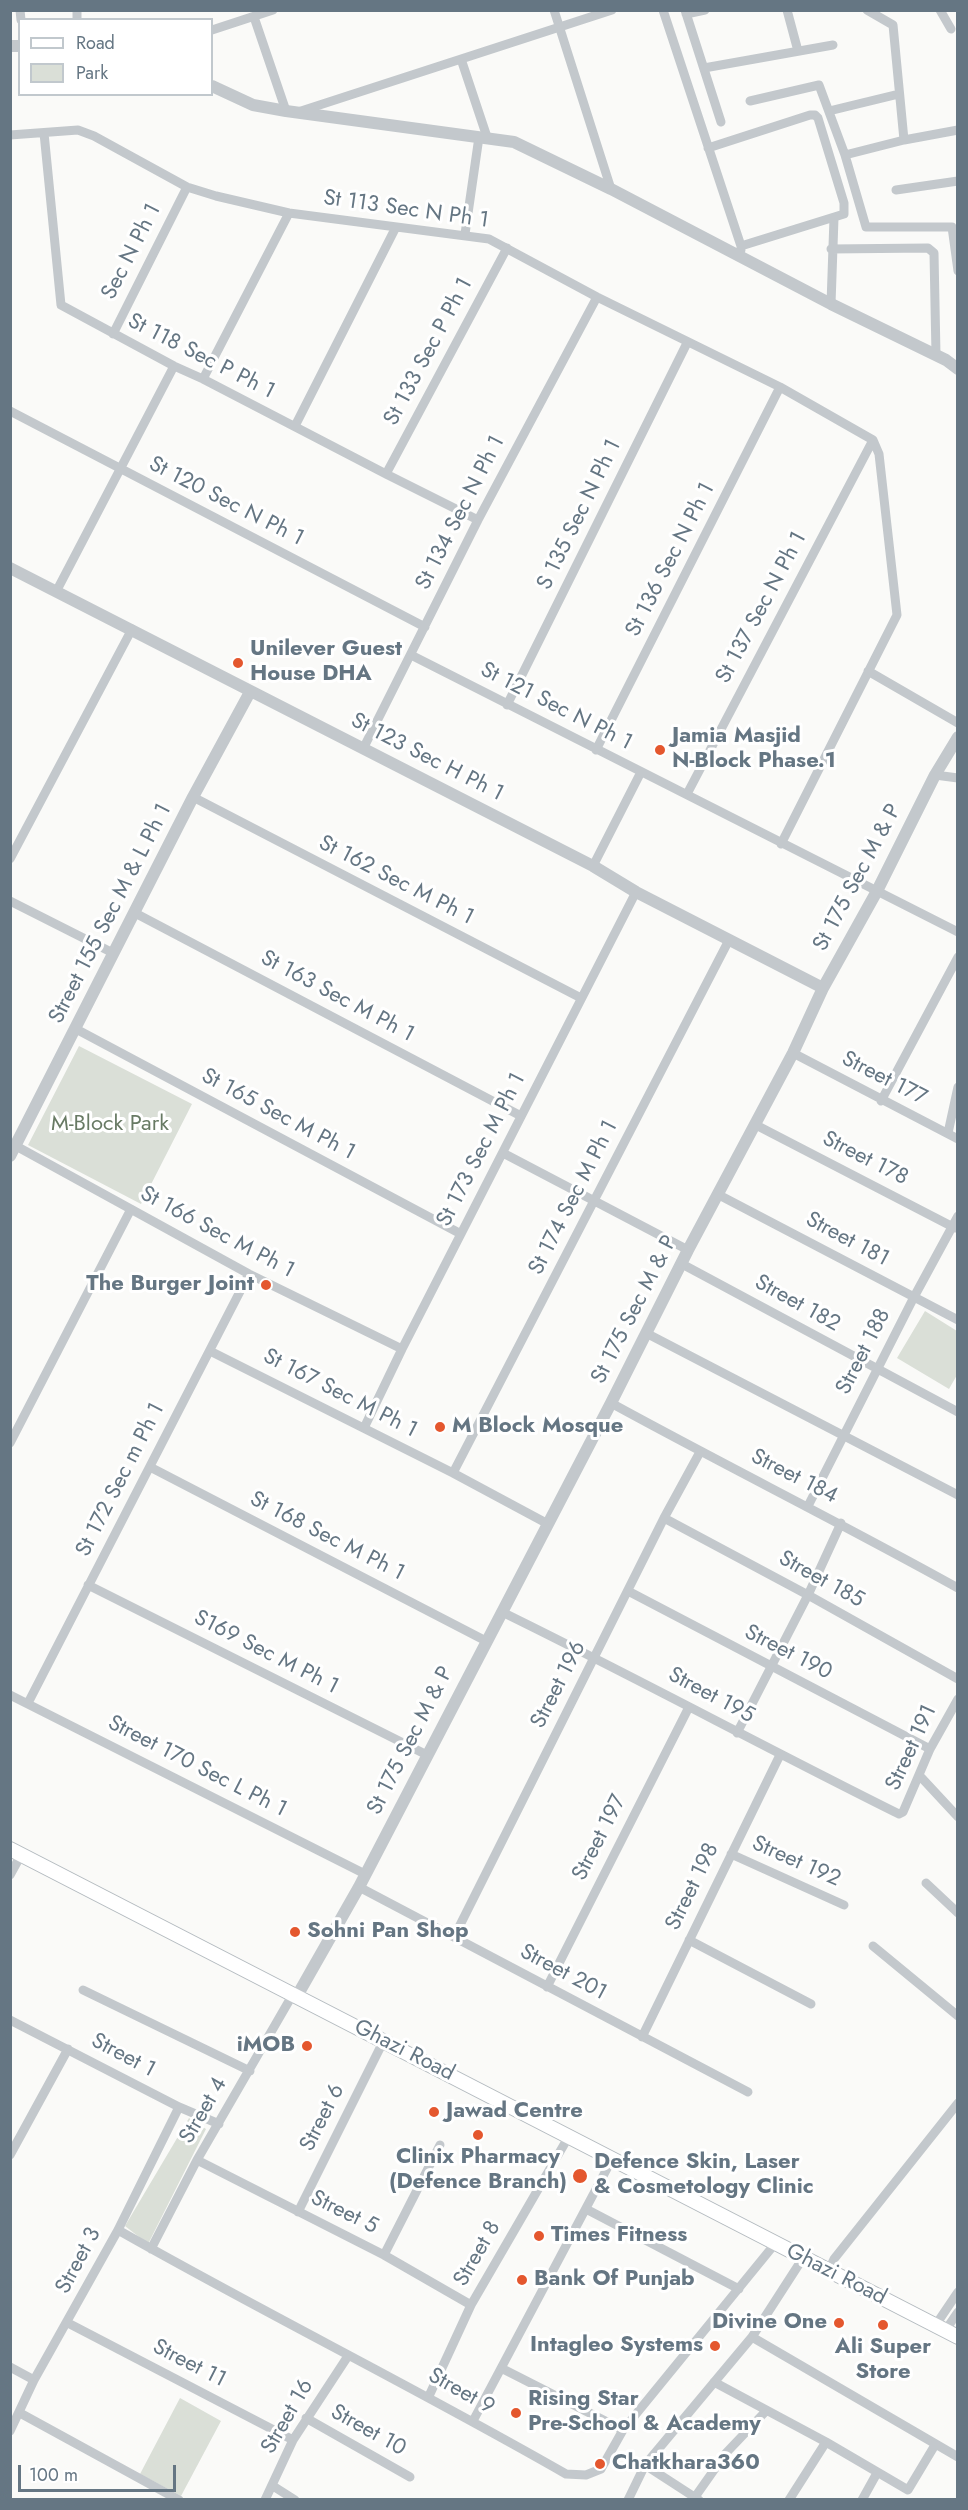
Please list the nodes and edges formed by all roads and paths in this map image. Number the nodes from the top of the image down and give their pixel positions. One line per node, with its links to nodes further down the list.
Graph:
1 (273, 10): 10 (street)
2 (554, 10): 11 (street)
3 (612, 10): 11 (street)
4 (663, 10): 29 (street)
5 (705, 10): 9 (street)
6 (787, 10): 15 (street)
7 (867, 10): 19 (street)
8 (940, 10): 12 (street)
9 (686, 12): 17 (street)
10 (254, 16): 13 (street); 22 (street)
11 (559, 27): 16 (street); 33 (street)
12 (951, 29)
13 (213, 30)
14 (833, 45): 15 (street)
15 (798, 51): 17 (street)
16 (461, 59): 22 (street); 27 (street)
17 (704, 68): 23 (street)
18 (213, 86): 22 (street)
19 (899, 94): 21 (street); 28 (street)
20 (750, 101): 21 (street)
21 (829, 111): 30 (street)
22 (291, 112): 27 (street)
23 (722, 122)
24 (957, 130): 28 (street)
25 (44, 133): 26 (street, St 113 Sec N Ph 1); 32 (street, St 113 Sec N Ph 1); 45 (street, St 118 Sec P Ph 1)
26 (10, 135)
27 (483, 137): 33 (street); 38 (street)
28 (903, 140): 30 (street)
29 (708, 148): 36 (street); 41 (street)
30 (845, 154): 42 (street)
31 (957, 181): 34 (street)
32 (187, 187): 35 (street, St 113 Sec N Ph 1); 45 (street, Sec N Ph 1)
33 (611, 189): 41 (street)
34 (896, 190)
35 (289, 213): 37 (street, St 113 Sec N Ph 1); 50 (street)
36 (834, 218): 40 (street); 41 (street)
37 (396, 227): 38 (street, St 113 Sec N Ph 1); 53 (street)
38 (465, 234): 39 (street, St 113 Sec N Ph 1)
39 (507, 248): 43 (street, St 113 Sec N Ph 1); 56 (street, St 133 Sec P Ph 1)
40 (831, 249): 44 (street); 47 (street)
41 (740, 252): 44 (street)
42 (957, 271)
43 (597, 297): 46 (street, St 113 Sec N Ph 1); 57 (street, St 134 Sec N Ph 1)
44 (831, 304): 47 (street)
45 (113, 334): 48 (street, St 118 Sec P Ph 1)
46 (687, 343): 51 (street, St 113 Sec N Ph 1); 65 (street, S 135 Sec N Ph 1)
47 (941, 357): 49 (street)
48 (174, 366): 50 (street, St 118 Sec P Ph 1); 55 (street)
49 (957, 369)
50 (203, 379): 53 (street, St 118 Sec P Ph 1)
51 (780, 387): 54 (street, St 113 Sec N Ph 1); 69 (street, St 136 Sec N Ph 1)
52 (10, 411): 55 (street, St 120 Sec N Ph 1)
53 (295, 426): 56 (street, St 118 Sec P Ph 1)
54 (873, 440): 63 (street); 73 (street, St 137 Sec N Ph 1)
55 (119, 468): 59 (street); 60 (street, St 120 Sec N Ph 1)
56 (386, 474): 57 (street, St 118 Sec P Ph 1)
57 (478, 520): 60 (street, St 134 Sec N Ph 1)
58 (11, 570): 59 (street, St 123 Sec H Ph 1)
59 (57, 590): 61 (street, St 123 Sec H Ph 1)
60 (424, 627): 62 (street, St 134 Sec N Ph 1)
61 (132, 629): 64 (street, St 123 Sec H Ph 1); 76 (street)
62 (411, 655): 65 (street, St 121 Sec N Ph 1); 68 (street, St 134 Sec N Ph 1)
63 (868, 671): 66 (street); 75 (street)
64 (250, 692): 68 (street, St 123 Sec H Ph 1); 74 (street, Street 155 Sec M & L Ph 1)
65 (507, 705): 69 (street, St 121 Sec N Ph 1)
66 (957, 723)
67 (957, 738): 71 (street, St 175 Sec M & P)
68 (363, 749): 77 (street, St 123 Sec H Ph 1)
69 (596, 750): 70 (street, St 121 Sec N Ph 1)
70 (641, 772): 73 (street, St 121 Sec N Ph 1); 77 (street)
71 (935, 775): 72 (street); 78 (street, St 175 Sec M & P)
72 (957, 778)
73 (687, 794): 75 (street, St 121 Sec N Ph 1)
74 (193, 797): 81 (street, Street 155 Sec M & L Ph 1); 87 (street, St 162 Sec M Ph 1)
75 (781, 844): 78 (street, St 121 Sec N Ph 1)
76 (10, 859)
77 (593, 866): 79 (street, St 123 Sec H Ph 1)
78 (877, 891): 82 (street, St 121 Sec N Ph 1); 86 (street, St 175 Sec M & P)
79 (636, 892): 83 (street, St 123 Sec H Ph 1); 87 (street, St 173 Sec M Ph 1)
80 (10, 901): 84 (street)
81 (135, 913): 84 (street, Street 155 Sec M & L Ph 1); 92 (street, St 163 Sec M Ph 1)
82 (957, 932)
83 (729, 940): 86 (street, St 123 Sec H Ph 1); 99 (street, St 174 Sec M Ph 1)
84 (113, 953): 88 (street, Street 155 Sec M & L Ph 1)
85 (957, 957): 91 (street)
86 (823, 988): 89 (street, St 175 Sec M & P)
87 (581, 998): 92 (street, St 173 Sec M Ph 1)
88 (76, 1029): 96 (street, Street 155 Sec M & L Ph 1); 103 (street, St 165 Sec M Ph 1)
89 (793, 1053): 91 (street, Street 177); 93 (street, St 175 Sec M & P)
90 (957, 1087): 94 (street)
91 (881, 1101): 94 (street, Street 177)
92 (521, 1116): 97 (street, St 173 Sec M Ph 1)
93 (754, 1124): 98 (street, St 175 Sec M & P); 102 (street, Street 178)
94 (948, 1133): 95 (street, Street 177)
95 (957, 1139)
96 (13, 1151): 100 (street, St 166 Sec M Ph 1)
97 (502, 1153): 99 (street); 103 (street, St 173 Sec M Ph 1)
98 (719, 1195): 104 (street, St 175 Sec M & P); 107 (street, Street 181)
99 (593, 1201): 104 (street); 120 (street, St 174 Sec M Ph 1)
100 (131, 1209): 106 (street, St 166 Sec M Ph 1); 117 (street)
101 (957, 1216): 102 (street, Street 188)
102 (955, 1227): 107 (street, Street 188)
103 (461, 1234): 110 (street, St 173 Sec M Ph 1)
104 (688, 1250): 105 (street, St 175 Sec M & P)
105 (682, 1264): 109 (street, St 175 Sec M & P); 112 (street, Street 182)
106 (249, 1274): 110 (street, St 166 Sec M Ph 1); 111 (street, St 172 Sec m Ph 1)
107 (914, 1296): 108 (street, Street 181); 112 (street, Street 188)
108 (957, 1320)
109 (646, 1333): 113 (street, St 175 Sec M & P); 116 (street)
110 (402, 1349): 115 (street, St 173 Sec M Ph 1)
111 (210, 1351): 115 (street, St 167 Sec M Ph 1); 119 (street, St 172 Sec m Ph 1)
112 (877, 1370): 114 (street, Street 182); 116 (street, Street 188)
113 (611, 1403): 118 (street, Street 184); 125 (street, St 175 Sec M & P)
114 (957, 1412)
115 (364, 1428): 120 (street, St 167 Sec M Ph 1)
116 (843, 1436): 121 (street); 122 (street, Street 188)
117 (10, 1443)
118 (700, 1452): 122 (street, Street 184); 123 (street, Street 196)
119 (150, 1467): 126 (street, St 172 Sec m Ph 1); 131 (street, St 168 Sec M Ph 1)
120 (453, 1473): 125 (street, St 167 Sec M Ph 1)
121 (957, 1495)
122 (808, 1506): 124 (street, Street 184)
123 (664, 1518): 128 (street, Street 196); 129 (street, Street 185)
124 (841, 1523): 127 (street, Street 184); 129 (street)
125 (548, 1524): 130 (street, St 175 Sec M & P)
126 (88, 1586): 137 (street, St 172 Sec m Ph 1); 141 (street, S169 Sec M Ph 1)
127 (957, 1587)
128 (628, 1591): 132 (street, Street 196); 133 (street, Street 190)
129 (808, 1595): 133 (street); 134 (street, Street 185)
130 (502, 1612): 131 (street, St 175 Sec M & P); 132 (street, Street 195)
131 (486, 1641): 141 (street, St 175 Sec M & P)
132 (595, 1658): 138 (street, Street 195); 154 (street, Street 196)
133 (771, 1667): 139 (street); 140 (street, Street 190)
134 (957, 1679)
135 (10, 1695): 137 (street, Street 170 Sec L Ph 1)
136 (957, 1698): 140 (street, Street 191)
137 (27, 1703): 148 (street, Street 170 Sec L Ph 1)
138 (689, 1707): 139 (street, Street 195); 157 (street, Street 197)
139 (737, 1732): 142 (street, Street 195)
140 (930, 1749): 143 (street, Street 191)
141 (427, 1755): 148 (street, St 175 Sec M & P)
142 (780, 1755): 144 (street, Street 195); 147 (street, Street 198)
143 (920, 1774): 144 (street, Street 191); 145 (street)
144 (901, 1814)
145 (957, 1817)
146 (16, 1852): 149 (street); 159 (main road, Ghazi Road)
147 (731, 1854): 152 (street, Street 192); 155 (street, Street 198)
148 (365, 1874): 151 (street, St 175 Sec M & P)
149 (10, 1875)
150 (926, 1883): 153 (street)
151 (359, 1887): 154 (street, Street 201); 159 (street, St 175 Sec M & P)
152 (844, 1905)
153 (957, 1913)
154 (454, 1936): 157 (street, Street 201)
155 (689, 1940): 160 (street); 163 (street, Street 198)
156 (873, 1946): 161 (street)
157 (547, 1987): 163 (street, Street 201)
158 (83, 1990): 166 (street)
159 (295, 1995): 164 (main road, Ghazi Road); 166 (street, Street 4)
160 (812, 2004)
161 (957, 2016)
162 (10, 2020): 165 (street, Street 1)
163 (642, 2037): 167 (street, Street 201)
164 (384, 2040): 171 (main road, Ghazi Road); 177 (street, Street 6)
165 (68, 2049): 169 (street, Street 1); 173 (street)
166 (250, 2071): 170 (street, Street 4)
167 (748, 2092)
168 (957, 2103): 183 (street)
169 (179, 2108): 170 (street, Street 1); 178 (street, Street 3)
170 (219, 2124): 174 (street, Street 4)
171 (569, 2136): 175 (main road, Ghazi Road); 186 (street, Street 8)
172 (440, 2145): 181 (street)
173 (10, 2155)
174 (197, 2160): 177 (street, Street 5); 180 (street, Street 4)
175 (611, 2161): 176 (street); 179 (main road, Ghazi Road)
176 (586, 2209): 184 (street); 193 (street)
177 (298, 2212): 181 (street, Street 5)
178 (118, 2230): 180 (street, Street 9); 188 (street, Street 3)
179 (774, 2245): 182 (main road, Ghazi Road); 184 (street, Street 9)
180 (151, 2249): 191 (street, Street 9)
181 (384, 2254): 186 (street, Street 5)
182 (803, 2258): 183 (main road, Ghazi Road); 190 (street)
183 (829, 2270): 189 (main road, Ghazi Road)
184 (739, 2289): 201 (street, Street 9)
185 (957, 2292): 189 (street)
186 (471, 2305): 196 (street, Street 8)
187 (957, 2312): 189 (street)
188 (68, 2323): 194 (street, Street 3); 203 (street, Street 11)
189 (946, 2331)
190 (752, 2337): 195 (street); 205 (street)
191 (348, 2356): 196 (street, Street 9); 199 (street, Street 16)
192 (10, 2367): 194 (street)
193 (503, 2369): 200 (street); 201 (street)
194 (34, 2380): 198 (street, Street 3)
195 (714, 2382): 197 (street); 207 (street)
196 (429, 2396): 200 (street, Street 9)
197 (766, 2410): 204 (street); 211 (street)
198 (20, 2413): 202 (street, Street 3); 212 (street)
199 (306, 2418): 203 (street, Street 16); 209 (street, Street 10)
200 (473, 2421): 201 (street, Street 9)
201 (623, 2430)
202 (10, 2431)
203 (293, 2440): 210 (street, Street 16)
204 (826, 2442): 208 (street); 216 (street)
205 (934, 2445): 206 (street); 208 (street)
206 (957, 2457)
207 (645, 2465): 211 (street); 215 (street)
208 (877, 2473): 217 (street)
209 (410, 2477)
210 (273, 2486): 213 (street, Street 16); 214 (street)
211 (697, 2498)
212 (178, 2499)
213 (265, 2499)
214 (295, 2499)
215 (628, 2499)
216 (789, 2499)
217 (862, 2499)

